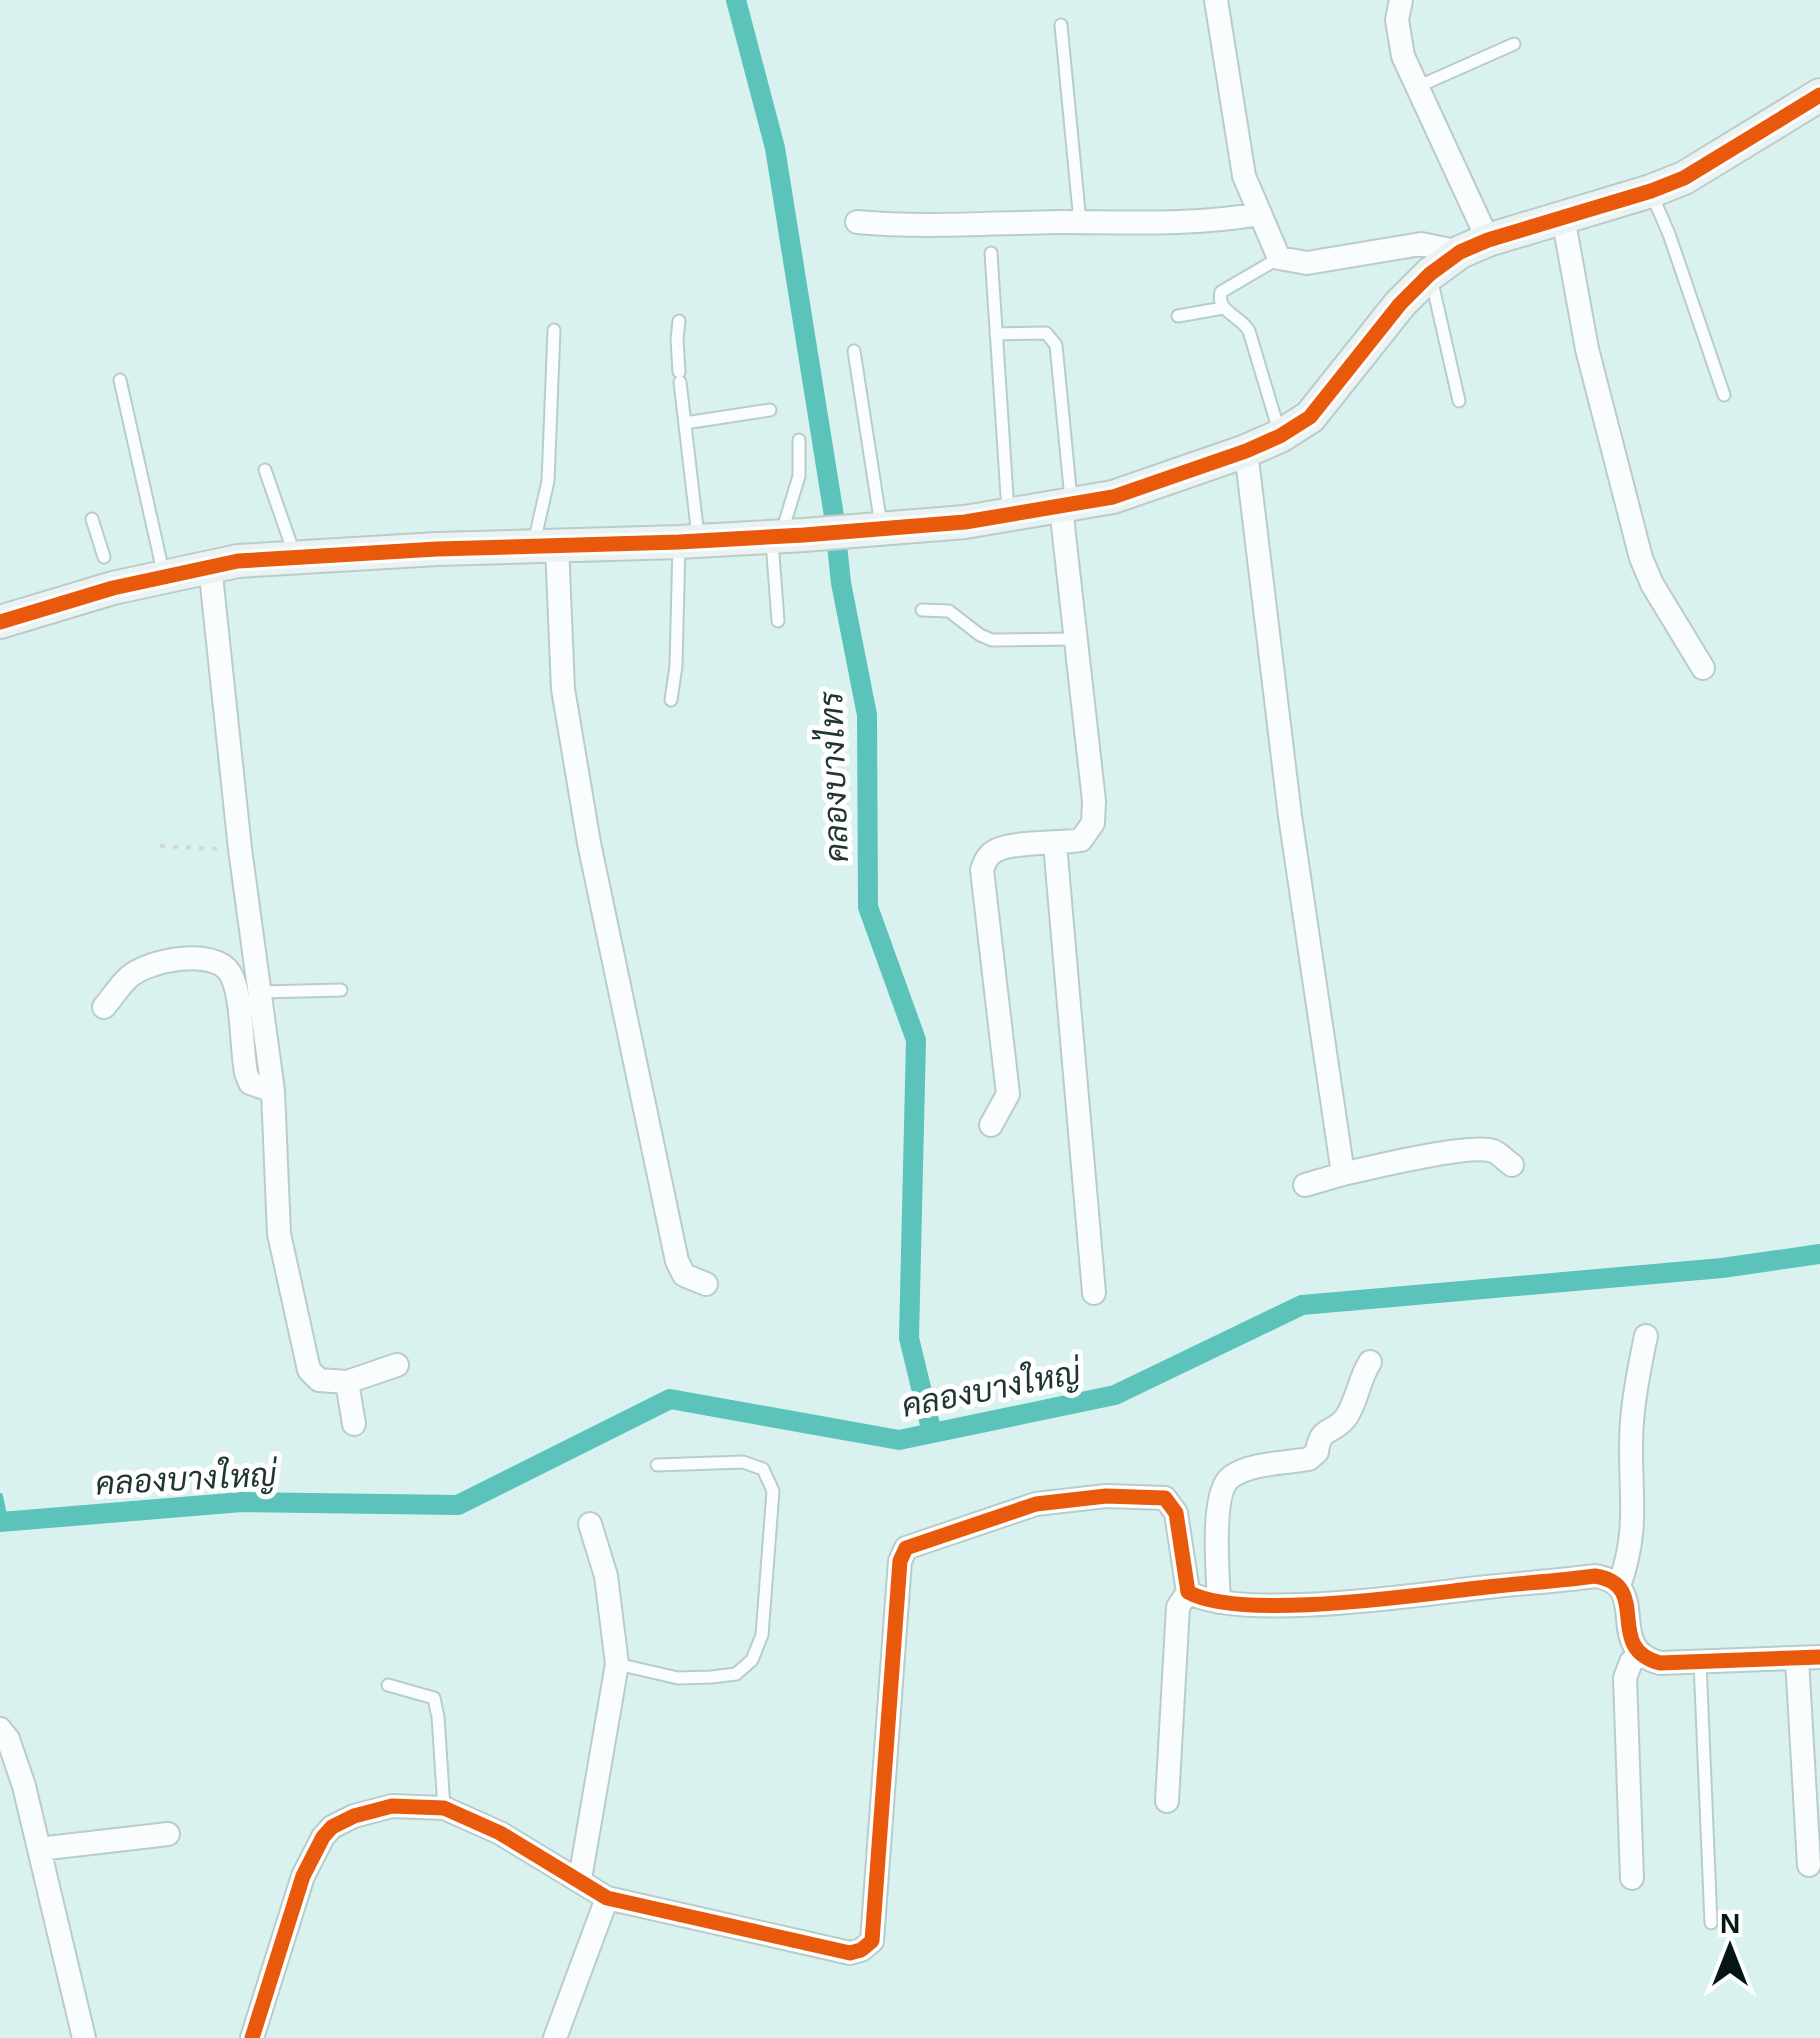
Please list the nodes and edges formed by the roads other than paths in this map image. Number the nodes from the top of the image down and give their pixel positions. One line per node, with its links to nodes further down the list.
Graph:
1 (1216, 0): 8 (street)
2 (1402, 0): 5 (street)
3 (1061, 25): 11 (lane)
4 (1514, 44): 5 (lane)
5 (1418, 86): 12 (street)
6 (1820, 96): 7 (street)
7 (1650, 192): 9 (street); 23 (lane)
8 (1259, 214): 11 (street); 14 (street)
9 (1563, 218): 12 (street); 46 (street)
10 (857, 222): 11 (street)
11 (1080, 222)
12 (1474, 246): 14 (street); 15 (street)
13 (991, 253): 20 (lane)
14 (1279, 258): 16 (lane)
15 (1430, 274): 24 (lane); 27 (street)
16 (1223, 308): 17 (lane); 27 (lane)
17 (1178, 316)
18 (680, 321): 26 (lane)
19 (554, 330): 37 (lane)
20 (996, 334): 31 (lane); 32 (lane)
21 (854, 351): 34 (lane)
22 (120, 380): 41 (lane)
23 (1724, 394)
24 (1459, 400)
25 (770, 410): 26 (lane)
26 (684, 423): 36 (lane)
27 (1280, 436): 29 (street)
28 (799, 440): 35 (lane)
29 (1246, 451): 31 (street); 55 (street)
30 (265, 470): 39 (lane)
31 (1066, 507): 32 (street); 45 (street)
32 (1008, 516): 34 (street)
33 (92, 519): 38 (lane)
34 (872, 529): 35 (street)
35 (786, 536): 36 (street); 43 (lane)
36 (688, 541): 37 (street); 47 (lane)
37 (545, 546): 39 (street); 57 (street)
38 (104, 556)
39 (295, 557): 40 (street)
40 (210, 566): 41 (street); 50 (street)
41 (164, 576): 44 (street)
42 (922, 610): 45 (lane)
43 (778, 621)
44 (0, 622)
45 (1076, 639): 48 (street)
46 (1703, 668)
47 (671, 700)
48 (1054, 844): 53 (street); 58 (street)
49 (341, 990): 50 (lane)
50 (262, 992): 52 (street)
51 (104, 1008): 52 (street)
52 (273, 1091): 62 (street)
53 (992, 1124)
54 (1512, 1166): 55 (street)
55 (1343, 1174): 56 (street)
56 (1305, 1184)
57 (706, 1284)
58 (1094, 1293)
59 (1646, 1336): 66 (street)
60 (1370, 1362): 68 (street)
61 (397, 1365): 62 (street)
62 (347, 1382): 63 (street)
63 (354, 1424)
64 (657, 1465): 72 (lane)
65 (590, 1524): 72 (street)
66 (1619, 1586): 68 (street); 69 (street)
67 (1188, 1592): 68 (street); 75 (street); 82 (street)
68 (1219, 1602)
69 (1639, 1654): 71 (street); 80 (street)
70 (1809, 1658): 71 (street); 79 (street)
71 (1700, 1662): 83 (lane)
72 (617, 1664): 81 (street)
73 (388, 1685): 76 (lane)
74 (0, 1729): 78 (street)
75 (1167, 1802)
76 (444, 1808): 81 (street); 85 (street)
77 (168, 1834): 78 (street)
78 (39, 1849): 84 (street)
79 (1810, 1865)
80 (1632, 1878)
81 (580, 1879): 82 (street)
82 (607, 1898): 86 (street)
83 (1712, 1924)
84 (84, 2038)
85 (252, 2038)
86 (555, 2038)

